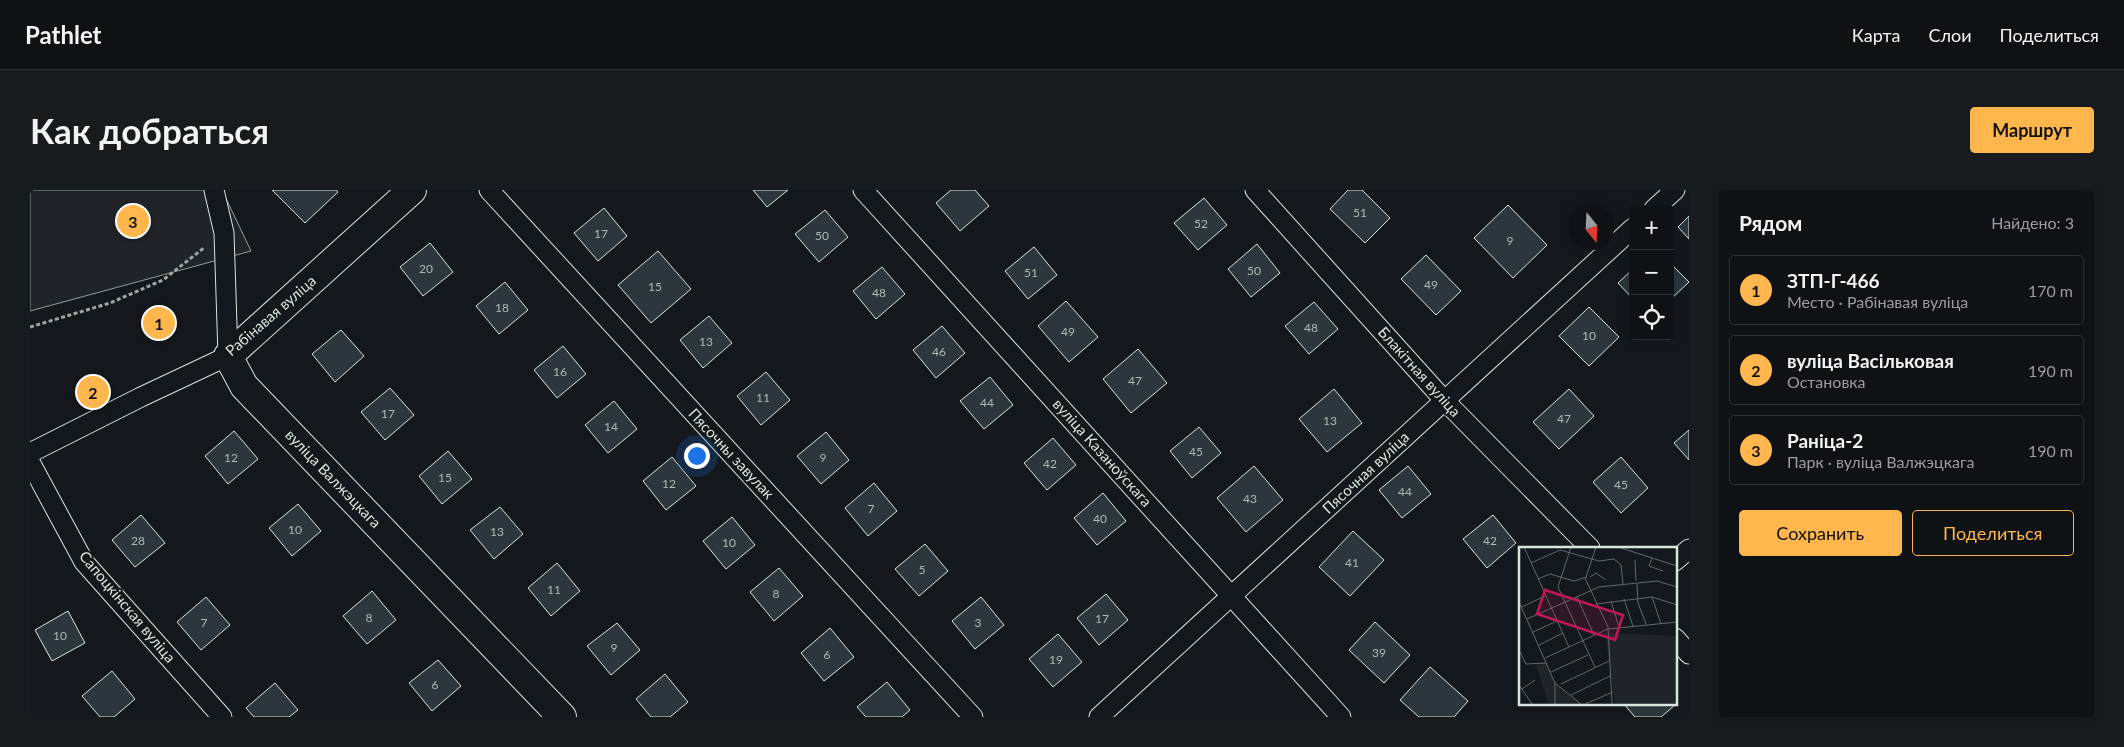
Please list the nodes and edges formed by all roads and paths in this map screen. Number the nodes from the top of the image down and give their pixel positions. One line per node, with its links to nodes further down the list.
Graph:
1 (214, 190): 9 (street, вуліца Валжэцкага)
2 (412, 190): 11 (street, Рабінавая вуліца)
3 (489, 190): 23 (street, Пясочны завулак)
4 (862, 190): 18 (street, вуліца Казаноўскага)
5 (1675, 190): 7 (street)
6 (1259, 192): 12 (street, Блакітная вуліца)
7 (1658, 205)
8 (1629, 232): 12 (street, Пясочная вуліца)
9 (224, 233): 10 (path); 11 (street, вуліца Валжэцкага)
10 (30, 327)
11 (228, 356): 13 (street, Рабінавая вуліца); 22 (street, вуліца Валжэцкага)
12 (1444, 400): 15 (street, Блакітная вуліца); 18 (street, Пясочная вуліца)
13 (30, 453)
14 (30, 462): 21 (street, Сапоцкінская вуліца)
15 (1589, 547)
16 (1689, 549): 17 (street)
17 (1676, 560)
18 (1232, 596): 24 (street, Пясочная вуліца); 25 (street, вуліца Казаноўскага)
19 (1676, 639): 20 (street)
20 (1689, 654)
21 (222, 717)
22 (562, 717)
23 (973, 717)
24 (1099, 717)
25 (1341, 717)

